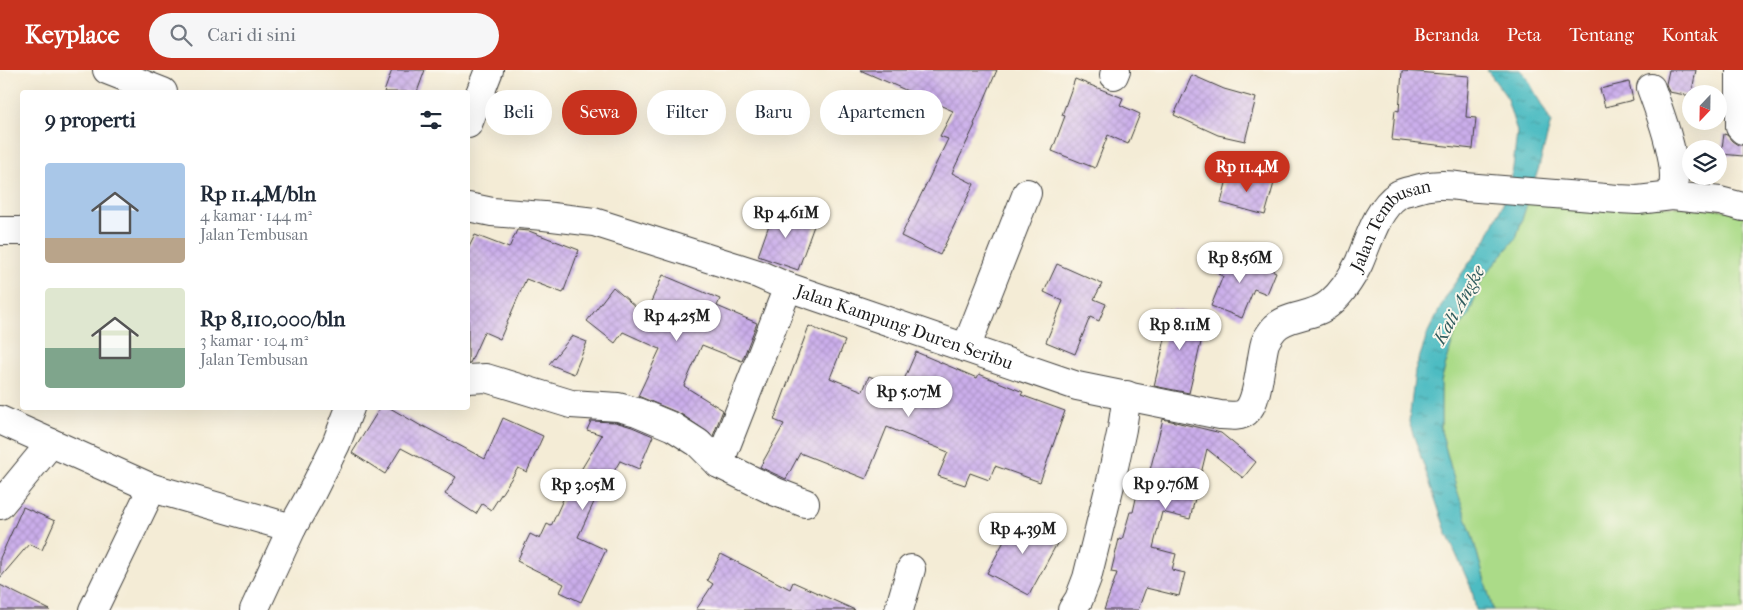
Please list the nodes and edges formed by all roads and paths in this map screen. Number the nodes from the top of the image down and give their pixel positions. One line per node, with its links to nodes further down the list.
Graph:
1 (107, 70): 5 (street)
2 (489, 70): 6 (street)
3 (1740, 70): 7 (street)
4 (1651, 88): 9 (street)
5 (158, 90)
6 (470, 119)
7 (1743, 130)
8 (1027, 193): 15 (street)
9 (1672, 196): 11 (street, Jalan Tembusan); 17 (street, Jalan Tembusan)
10 (470, 207): 14 (street, Jalan Kampung Duren Seribu)
11 (1743, 207)
12 (0, 230): 13 (street)
13 (20, 231)
14 (788, 287): 15 (street, Jalan Kampung Duren Seribu); 21 (street)
15 (966, 348): 17 (street, Jalan Kampung Duren Seribu)
16 (470, 379): 21 (street)
17 (1127, 395): 30 (street)
18 (349, 410): 25 (street)
19 (0, 420): 20 (street)
20 (51, 443): 22 (street); 24 (street)
21 (719, 464): 23 (street)
22 (152, 488): 25 (street); 27 (street)
23 (805, 503)
24 (0, 505)
25 (292, 528): 28 (street)
26 (911, 568): 29 (street)
27 (93, 610)
28 (254, 610)
29 (899, 610)
30 (1072, 610)

